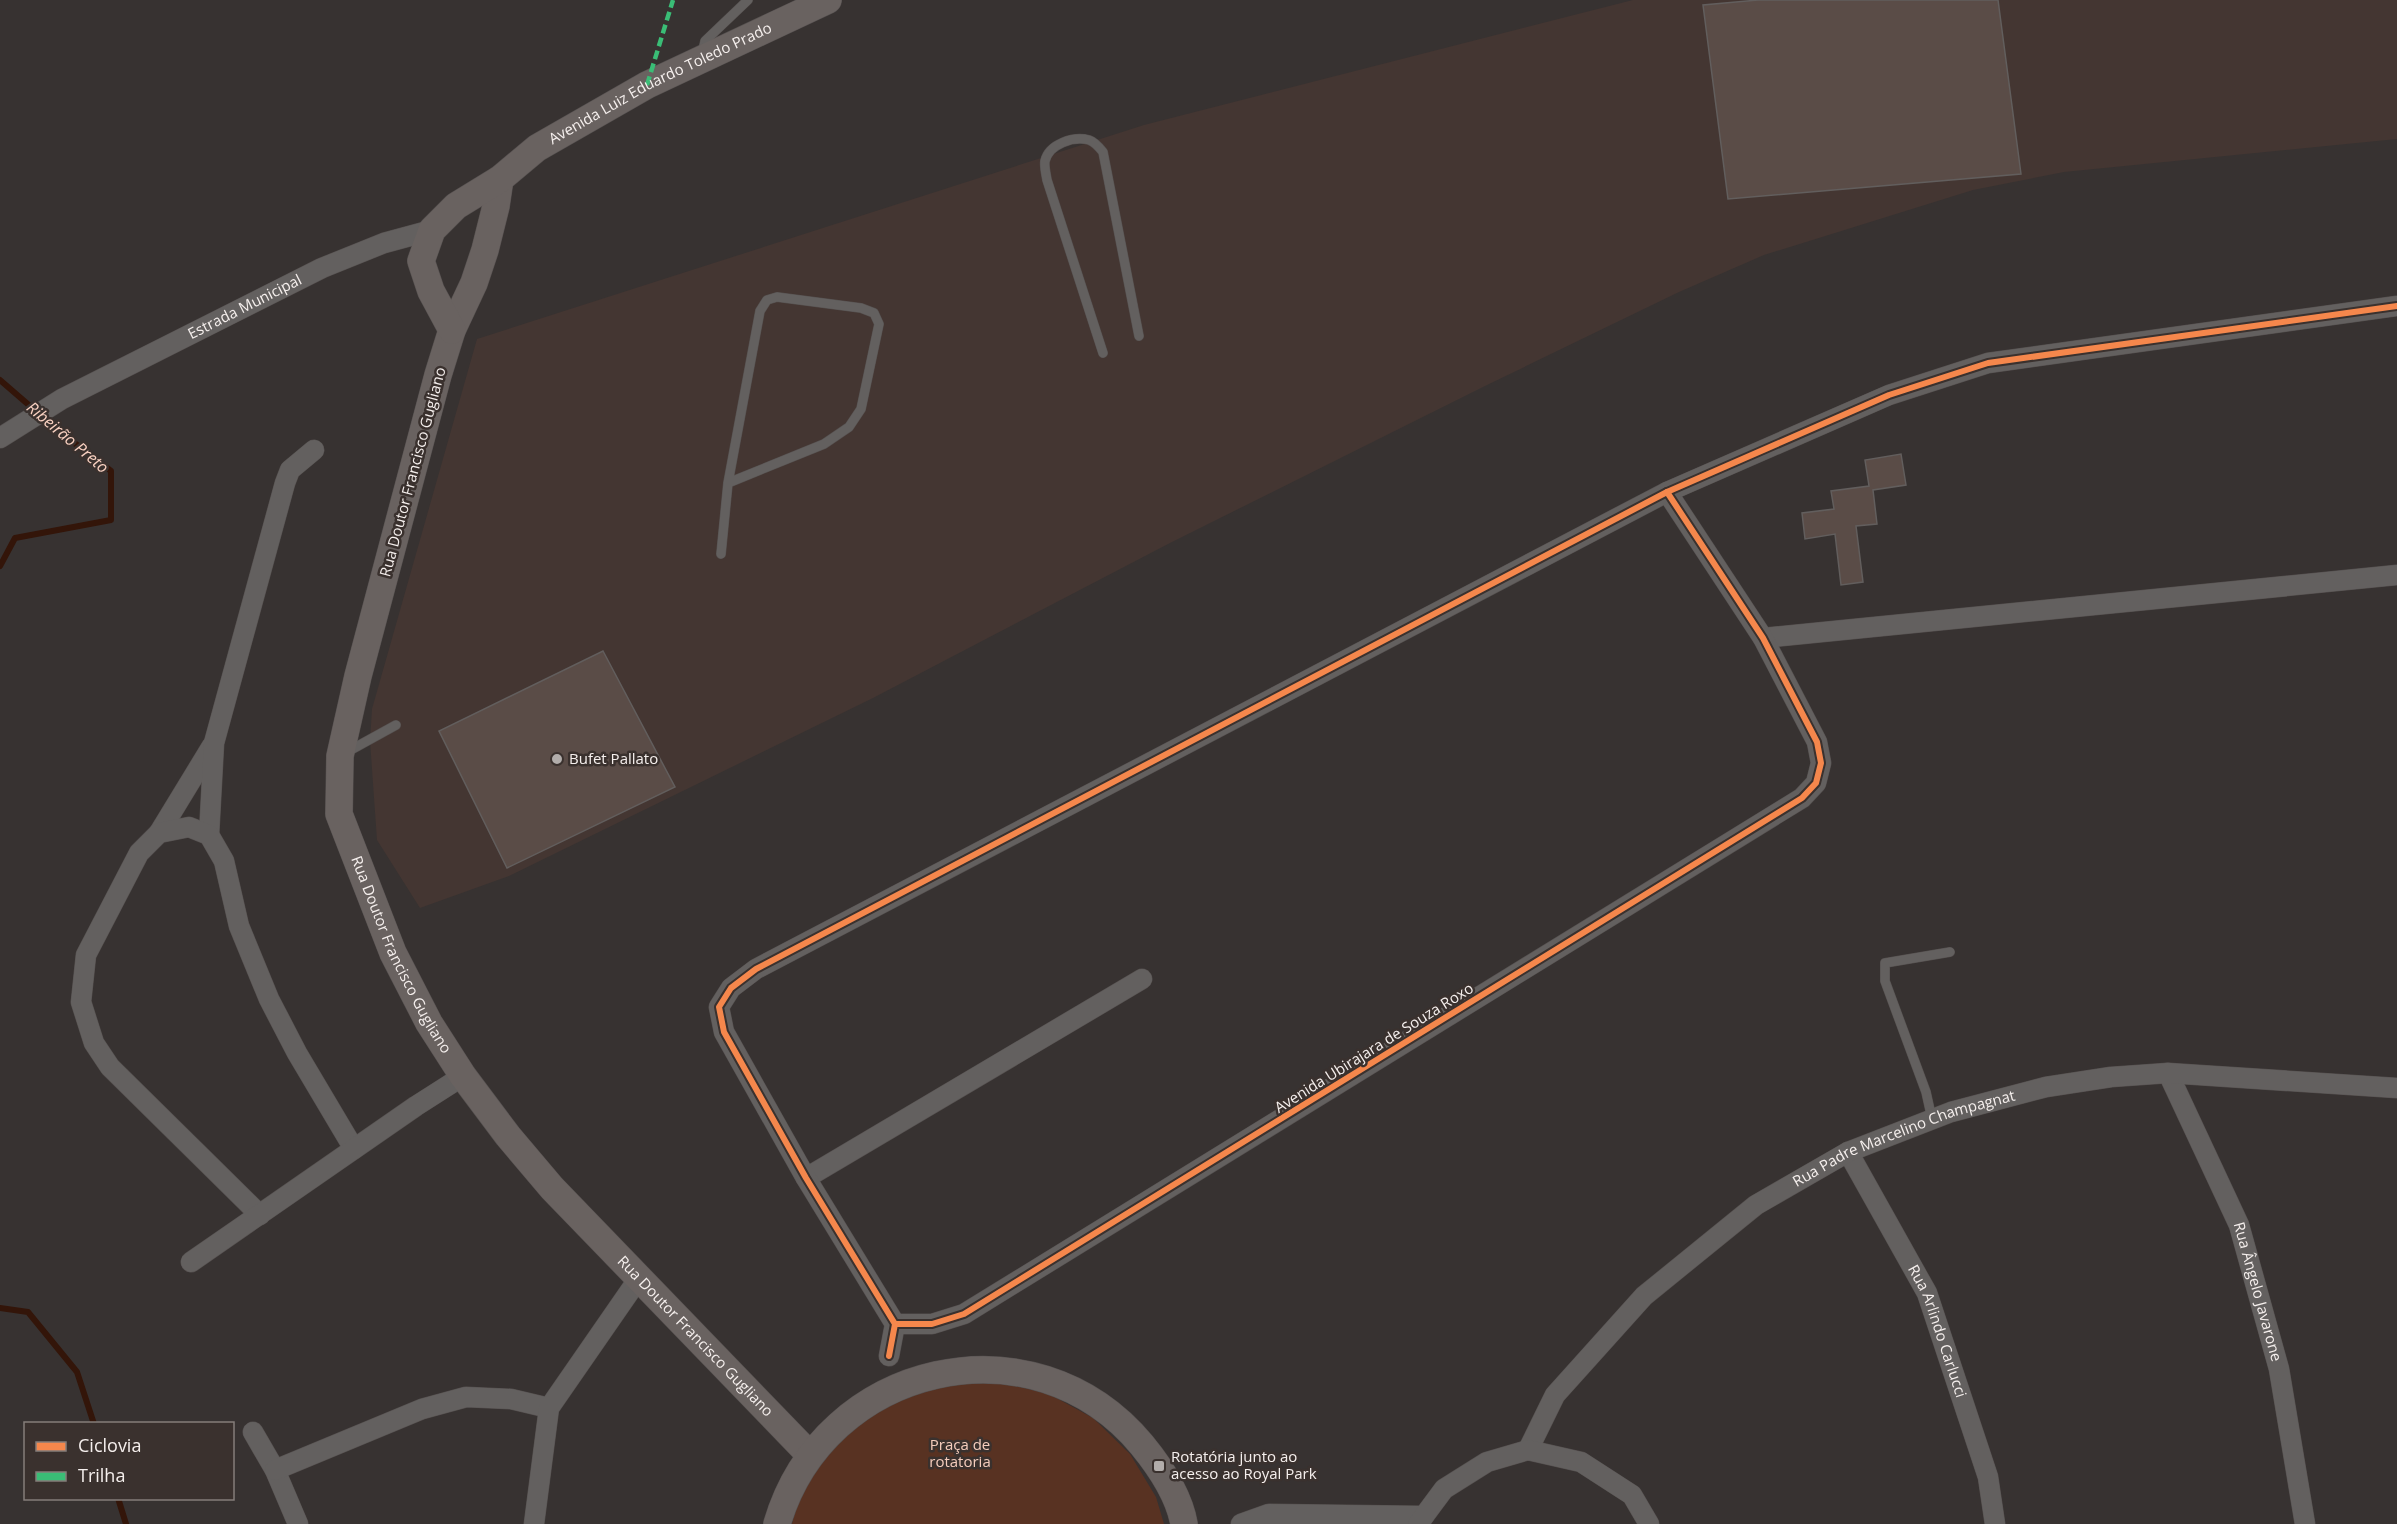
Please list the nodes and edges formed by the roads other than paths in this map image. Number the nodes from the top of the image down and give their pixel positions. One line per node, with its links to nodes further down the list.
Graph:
1 (748, 0): 3 (lane)
2 (828, 0): 3 (main road, Avenida Luiz Eduardo Toledo Prado)
3 (702, 58): 4 (main road, Avenida Luiz Eduardo Toledo Prado)
4 (500, 179): 5 (main road, Avenida Luiz Eduardo Toledo Prado); 7 (main road)
5 (432, 230): 7 (main road, Avenida Luiz Eduardo Toledo Prado); 10 (street, Estrada Municipal)
6 (2397, 306): 13 (street)
7 (452, 330): 19 (main road, Rua Doutor Francisco Gugliano)
8 (1139, 336): 9 (lane)
9 (1103, 353)
10 (0, 438)
11 (314, 450): 18 (street)
12 (728, 483): 12 (lane); 14 (lane)
13 (1667, 492): 16 (street); 30 (street)
14 (721, 554)
15 (2397, 575): 16 (street)
16 (1763, 638): 34 (street, Avenida Ubirajara de Souza Roxo)
17 (396, 725): 19 (lane)
18 (214, 743): 20 (street); 21 (street)
19 (340, 756): 25 (main road, Rua Doutor Francisco Gugliano)
20 (159, 833): 21 (street); 31 (street)
21 (209, 835): 28 (street)
22 (1950, 952): 27 (lane)
23 (1142, 979): 30 (street)
24 (2168, 1073): 26 (street, Rua Padre Marcelino Champagnat); 27 (street, Rua Padre Marcelino Champagnat); 49 (street, Rua Ângelo Javarone)
25 (463, 1076): 28 (street); 33 (main road, Rua Doutor Francisco Gugliano)
26 (2397, 1088)
27 (1932, 1119): 29 (street, Rua Padre Marcelino Champagnat)
28 (354, 1149): 31 (street)
29 (1848, 1152): 38 (street, Rua Padre Marcelino Champagnat); 48 (street, Rua Arlindo Carlucci)
30 (806, 1178): 34 (street)
31 (260, 1215): 32 (street)
32 (191, 1262)
33 (639, 1278): 36 (street); 39 (main road, Rua Doutor Francisco Gugliano)
34 (896, 1324): 35 (street)
35 (889, 1356)
36 (549, 1408): 40 (street); 43 (street)
37 (253, 1432): 40 (street)
38 (1528, 1450): 41 (street); 47 (street)
39 (810, 1455): 44 (main road); 45 (main road)
40 (274, 1470): 42 (street)
41 (1421, 1520): 46 (street)
42 (297, 1524)
43 (534, 1524)
44 (777, 1524)
45 (1184, 1524)
46 (1241, 1524)
47 (1649, 1524)
48 (1995, 1524)
49 (2305, 1524)

